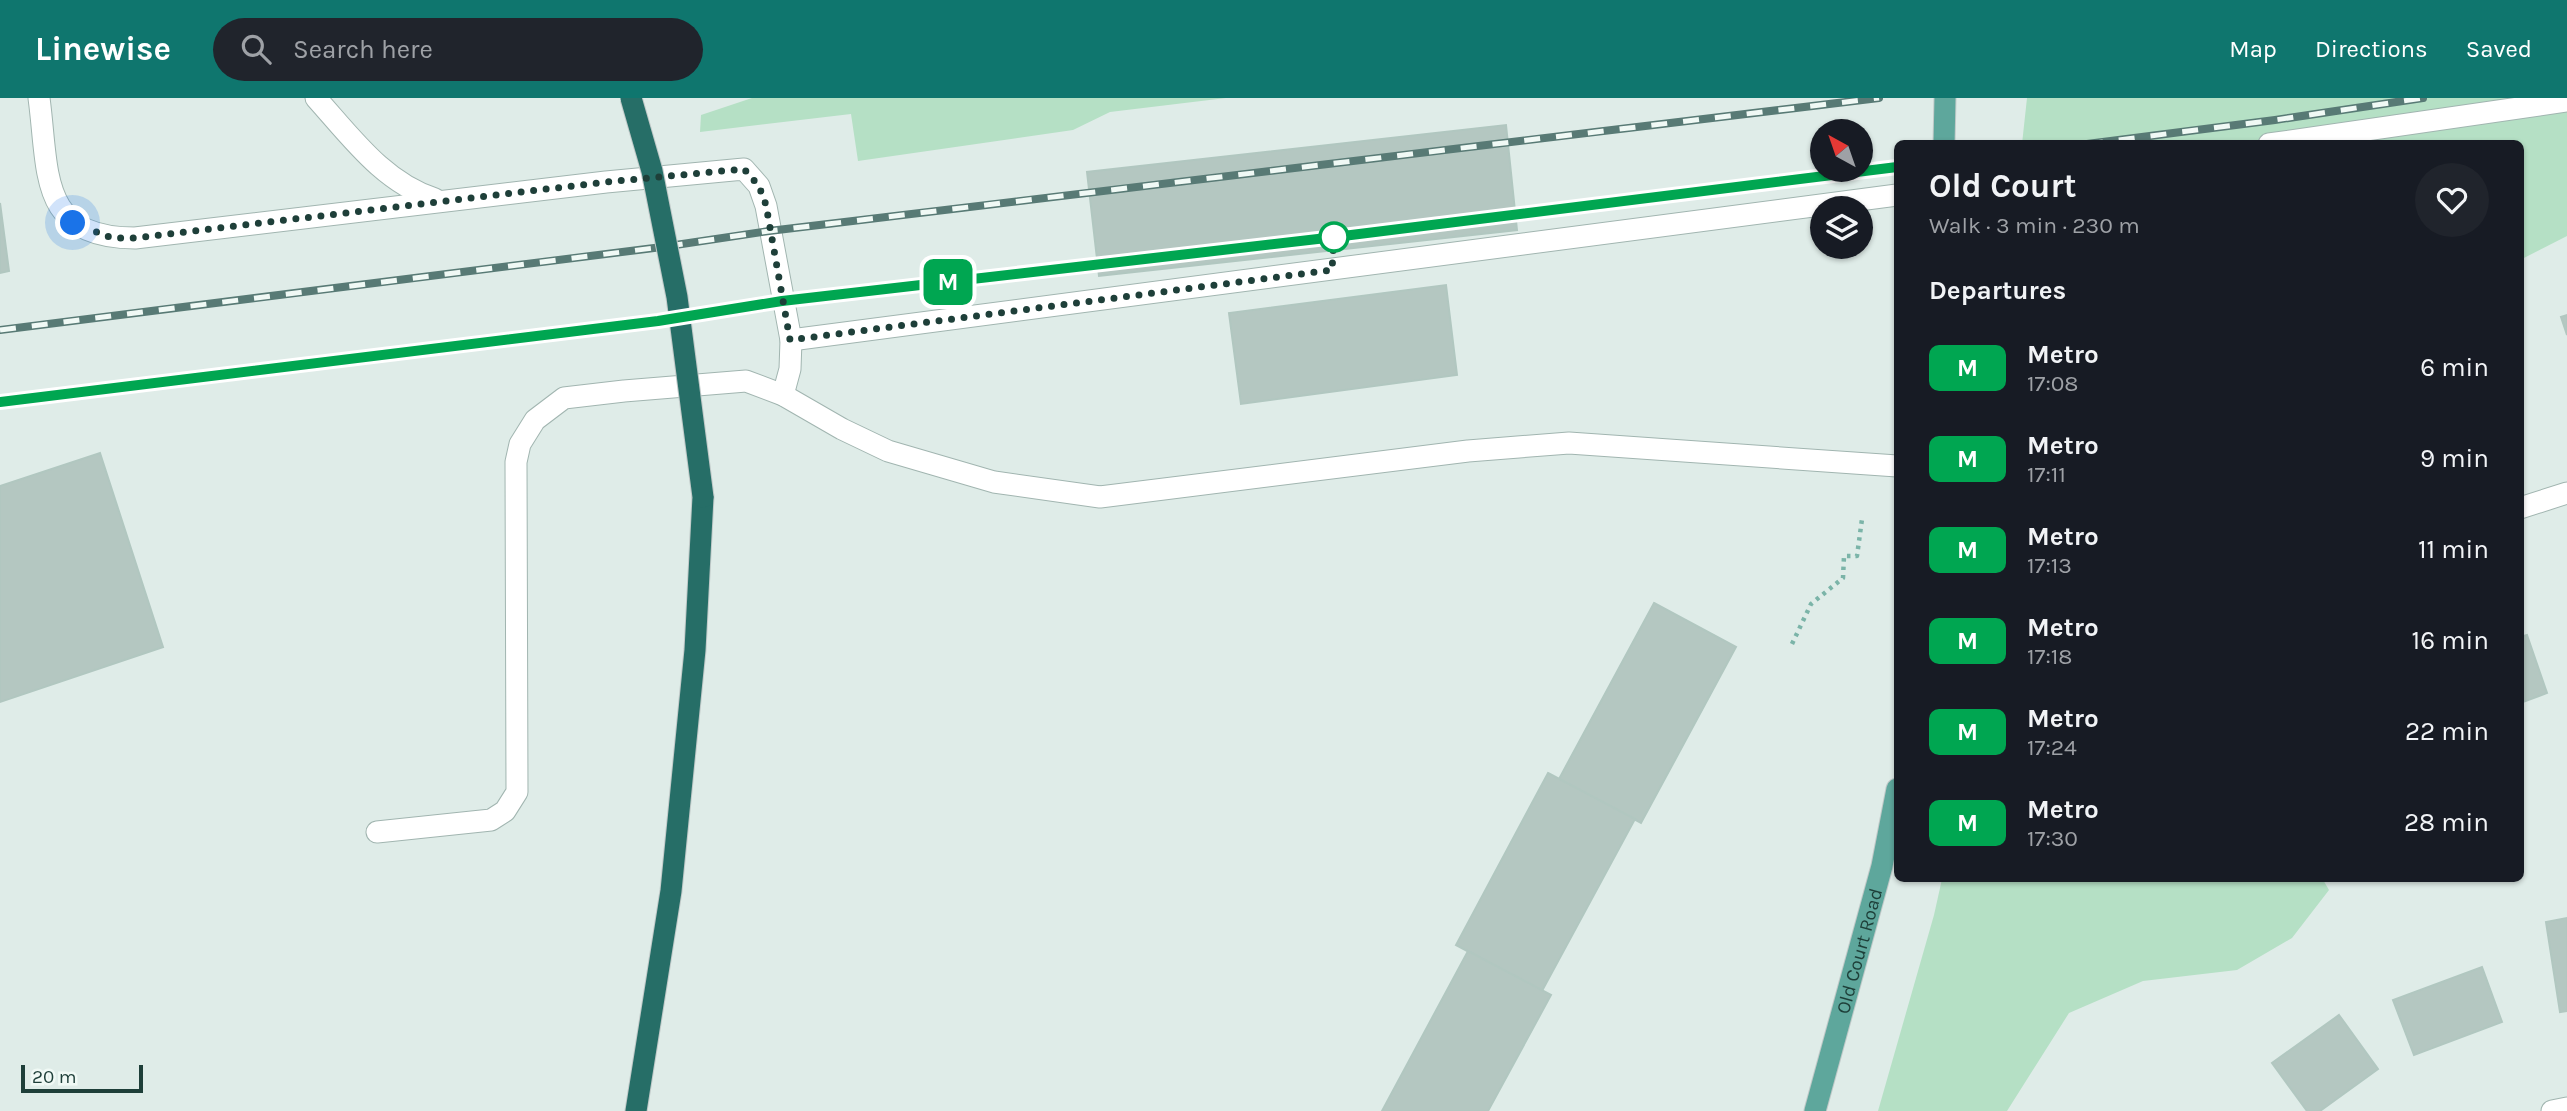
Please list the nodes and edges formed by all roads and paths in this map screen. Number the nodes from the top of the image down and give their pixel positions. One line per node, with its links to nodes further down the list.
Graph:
1 (39, 98): 9 (street)
2 (316, 98): 9 (street)
3 (631, 98): 20 (highway, bridge)
4 (1945, 98): 6 (main road)
5 (2567, 101): 7 (street)
6 (1944, 140)
7 (2297, 140)
8 (1894, 195): 10 (street)
9 (441, 201): 10 (street)
10 (790, 340): 11 (street)
11 (783, 395): 12 (street); 18 (street)
12 (1894, 466)
13 (2567, 492): 14 (street)
14 (2524, 507)
15 (1862, 519): 16 (path)
16 (1792, 644)
17 (1894, 804): 21 (main road, Old Court Road)
18 (377, 832)
19 (2567, 1108): 22 (street)
20 (636, 1111)
21 (1815, 1111)
22 (2552, 1111)

